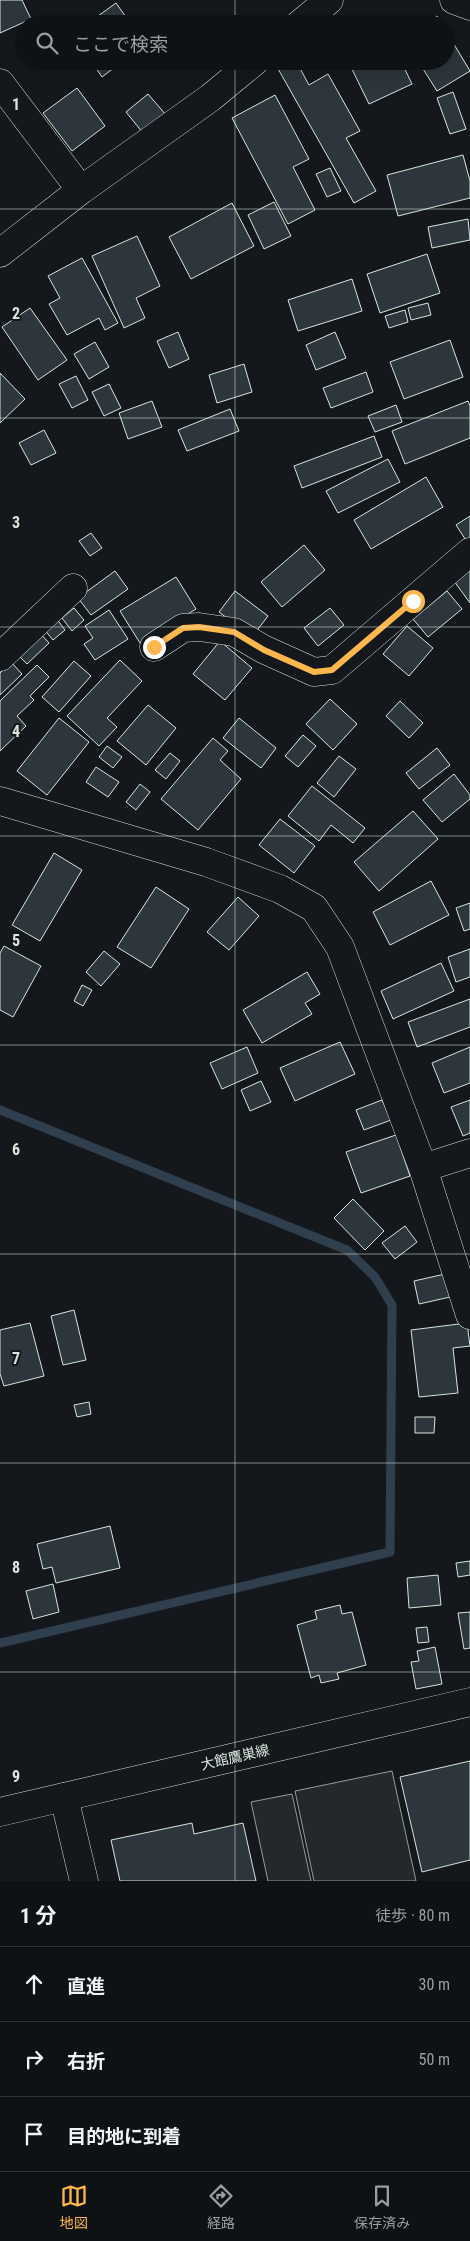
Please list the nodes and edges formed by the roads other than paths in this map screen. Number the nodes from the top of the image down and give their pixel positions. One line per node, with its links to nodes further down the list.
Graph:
1 (329, 0): 4 (street)
2 (454, 0): 3 (street)
3 (470, 6)
4 (311, 15)
5 (244, 70): 7 (street)
6 (0, 83): 7 (street)
7 (81, 190): 8 (street)
8 (0, 253)
9 (470, 552): 11 (street)
10 (73, 588): 12 (street)
11 (154, 647)
12 (0, 657)
13 (0, 801): 15 (street)
14 (470, 1153): 15 (street)
15 (423, 1168): 16 (street)
16 (470, 1315)
17 (470, 1702): 18 (street, 大館鷹巣線)
18 (64, 1797): 19 (street, 大館鷹巣線); 20 (street)
19 (0, 1812)
20 (84, 1881)

